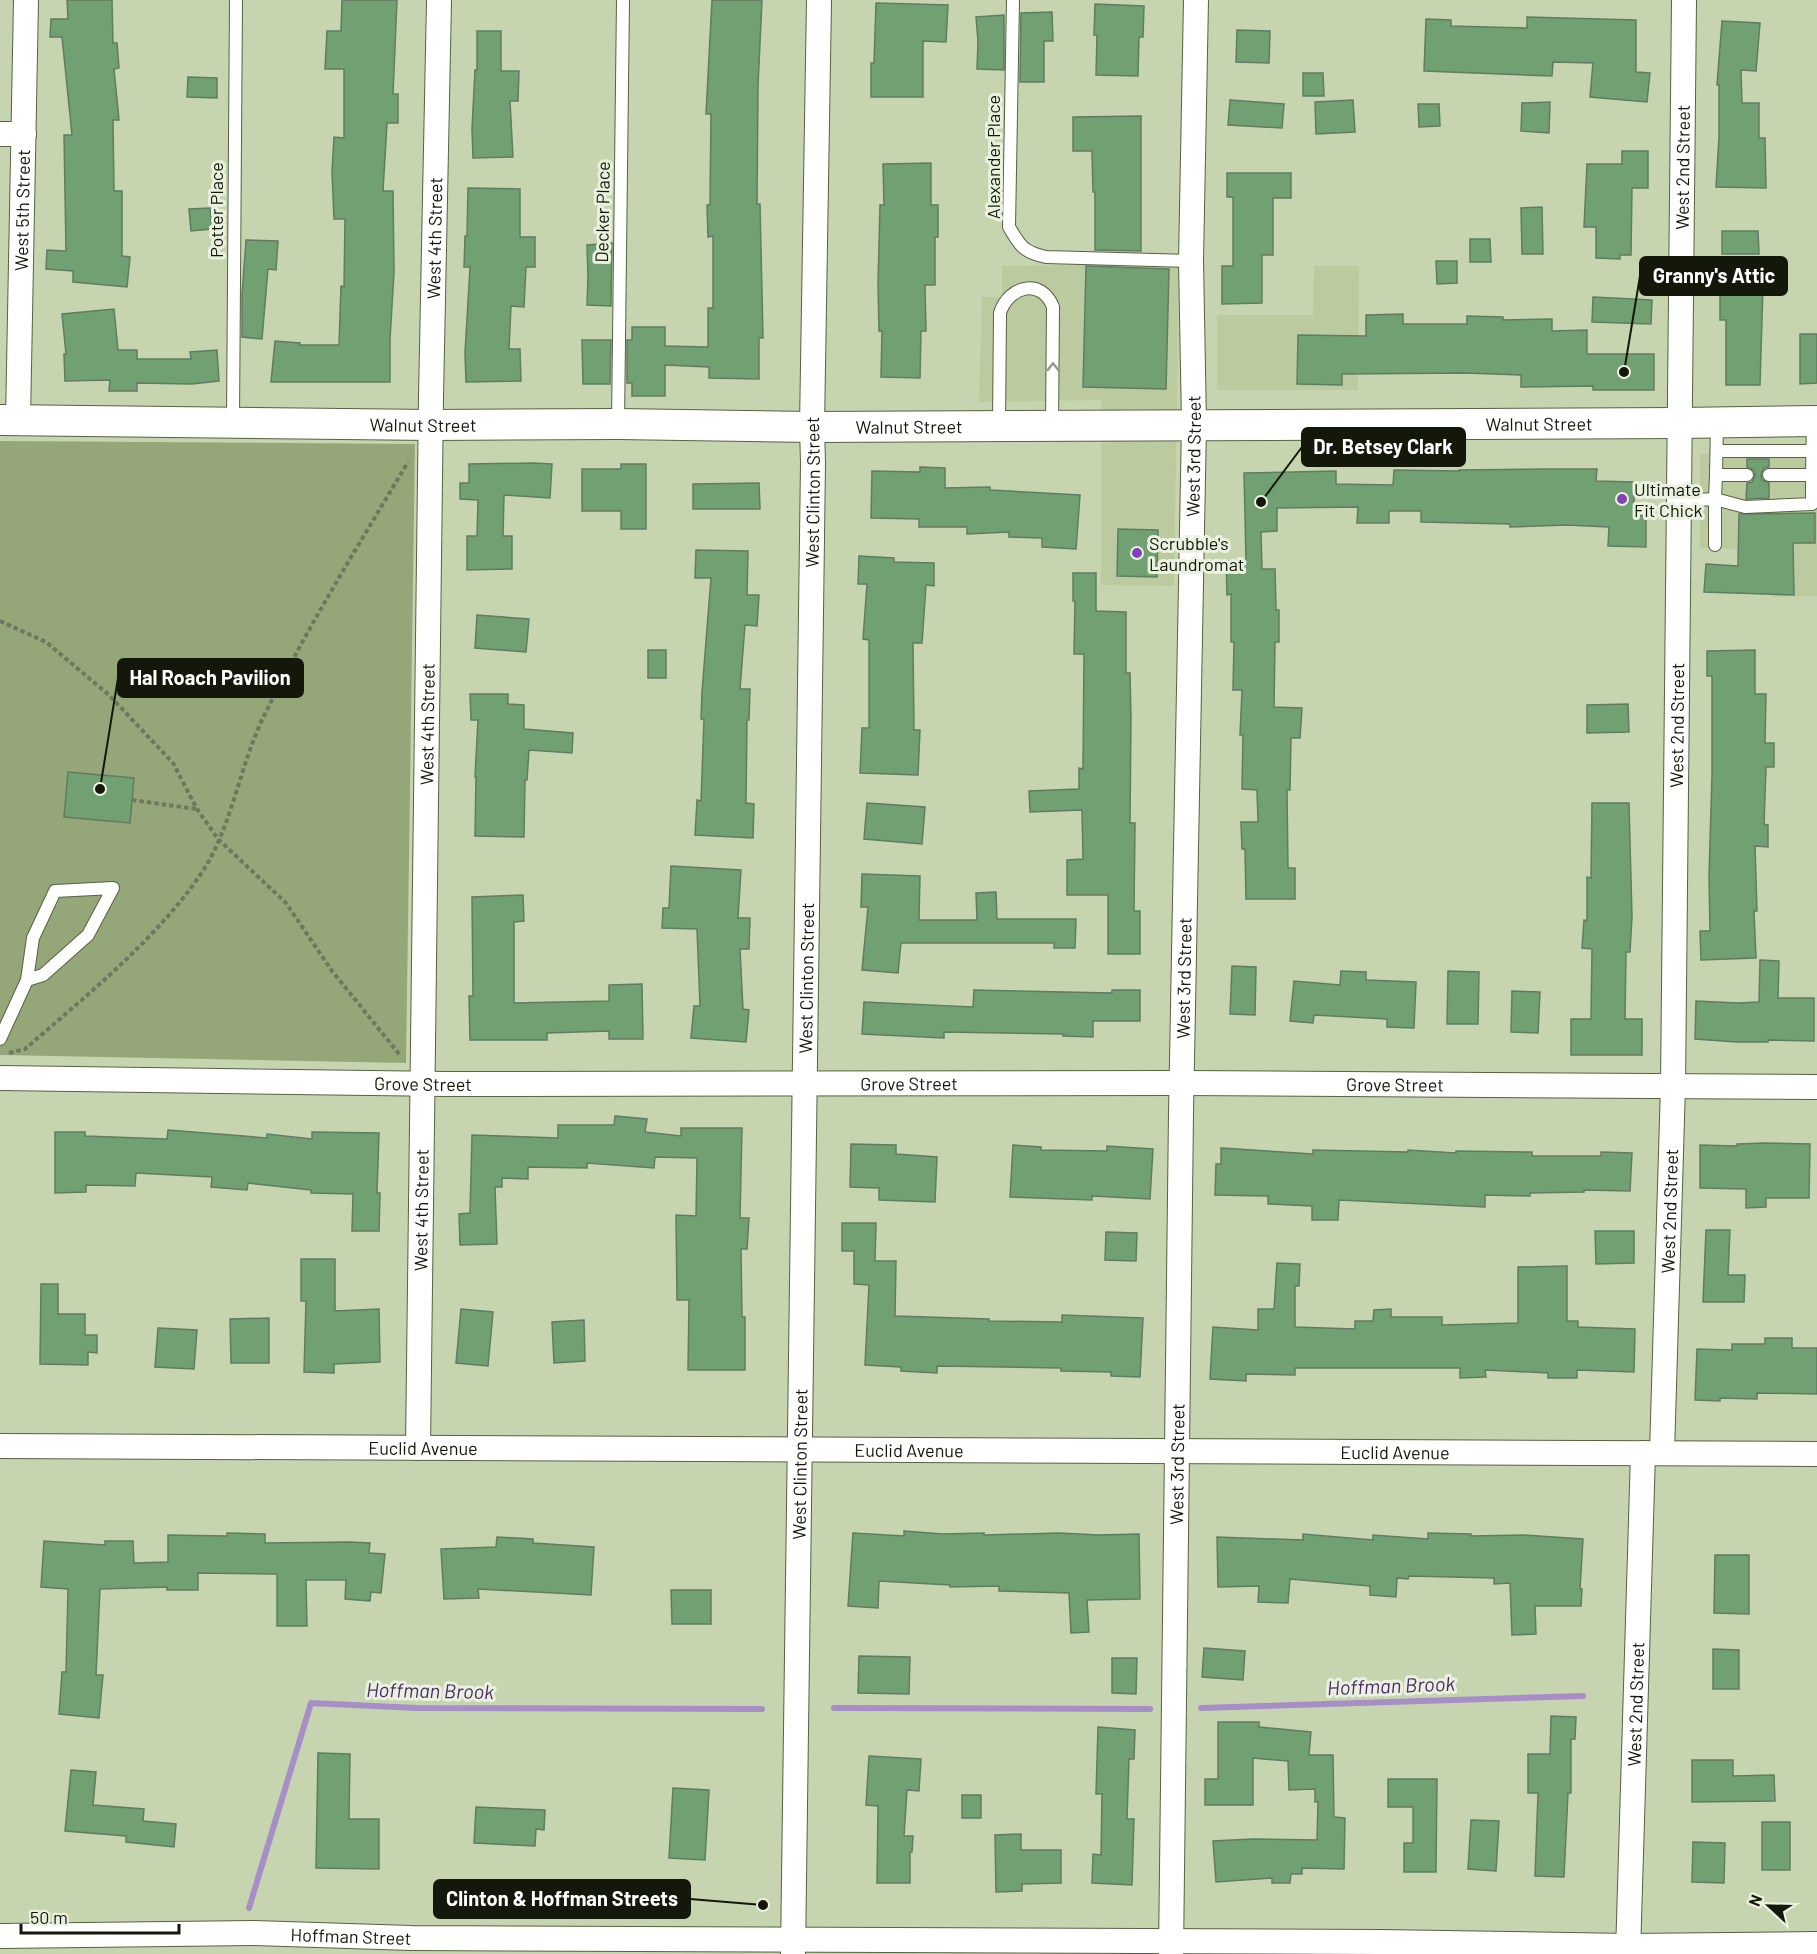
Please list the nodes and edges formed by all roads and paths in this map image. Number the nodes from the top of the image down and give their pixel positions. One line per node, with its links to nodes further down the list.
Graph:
1 (26, 0): 9 (street, West 5th Street)
2 (236, 0): 12 (lane, Potter Place)
3 (439, 0): 15 (street, West 4th Street)
4 (623, 0): 16 (lane, Decker Place)
5 (819, 0): 20 (street, West Clinton Street)
6 (1013, 0): 10 (lane, Alexander Place)
7 (1196, 0): 10 (street, West 3rd Street)
8 (1684, 0): 14 (street, West 2nd Street)
9 (12, 134): 11 (street, West 5th Street)
10 (1191, 261): 17 (street, West 3rd Street)
11 (9, 420): 12 (street, Walnut Street)
12 (233, 421): 15 (street, Walnut Street)
13 (1815, 421): 21 (street, Walnut Street); 22 (lane)
14 (1679, 423): 17 (street, Walnut Street); 21 (street, Walnut Street); 29 (street, West 2nd Street)
15 (431, 424): 16 (street, Walnut Street); 40 (street, West 4th Street)
16 (618, 424): 20 (street, Walnut Street)
17 (1194, 424): 19 (street, Walnut Street); 42 (street, West 3rd Street)
18 (999, 426): 19 (street, Walnut Street); 19 (lane, one-way to 18); 20 (street, Walnut Street)
19 (1052, 426)
20 (812, 427): 41 (street, West Clinton Street)
21 (1717, 437): 22 (lane); 24 (lane)
22 (1813, 450): 27 (lane)
23 (413, 454): 34 (path)
24 (1716, 475): 25 (lane); 28 (lane)
25 (1747, 475)
26 (1769, 475): 27 (lane)
27 (1812, 475): 28 (lane)
28 (1715, 499): 29 (lane); 30 (lane)
29 (1678, 501): 43 (street, West 2nd Street)
30 (1714, 545)
31 (0, 621): 33 (path)
32 (132, 801): 33 (path)
33 (197, 810): 34 (path)
34 (218, 839): 37 (path); 38 (path)
35 (27, 980): 35 (lane); 36 (lane)
36 (0, 1039)
37 (0, 1056)
38 (406, 1063)
39 (0, 1078): 40 (street, Grove Street)
40 (423, 1083): 41 (street, Grove Street); 46 (street, West 4th Street)
41 (806, 1083): 42 (street, Grove Street); 47 (street, West Clinton Street)
42 (1182, 1083): 43 (street, Grove Street); 48 (street, West 3rd Street)
43 (1674, 1086): 44 (street, Grove Street); 49 (street, West 2nd Street)
44 (1817, 1087)
45 (0, 1446): 46 (street, Euclid Avenue)
46 (418, 1448): 47 (street, Euclid Avenue)
47 (801, 1449): 48 (street, Euclid Avenue); 55 (street, West Clinton Street)
48 (1177, 1453): 49 (street, Euclid Avenue); 56 (street, West 3rd Street)
49 (1653, 1453): 50 (street, Euclid Avenue); 58 (street, West 2nd Street)
50 (1817, 1454)
51 (297, 1934): 52 (street, Hoffman Street); 54 (street, Hoffman Street); 59 (street)
52 (0, 1936)
53 (1817, 1944): 58 (street, Hoffman Street)
54 (411, 1946): 55 (street, Hoffman Street)
55 (793, 1947): 56 (street, Hoffman Street)
56 (1171, 1948): 57 (street, Hoffman Street)
57 (1379, 1948): 58 (street, Hoffman Street)
58 (1628, 1950)
59 (276, 1954)

